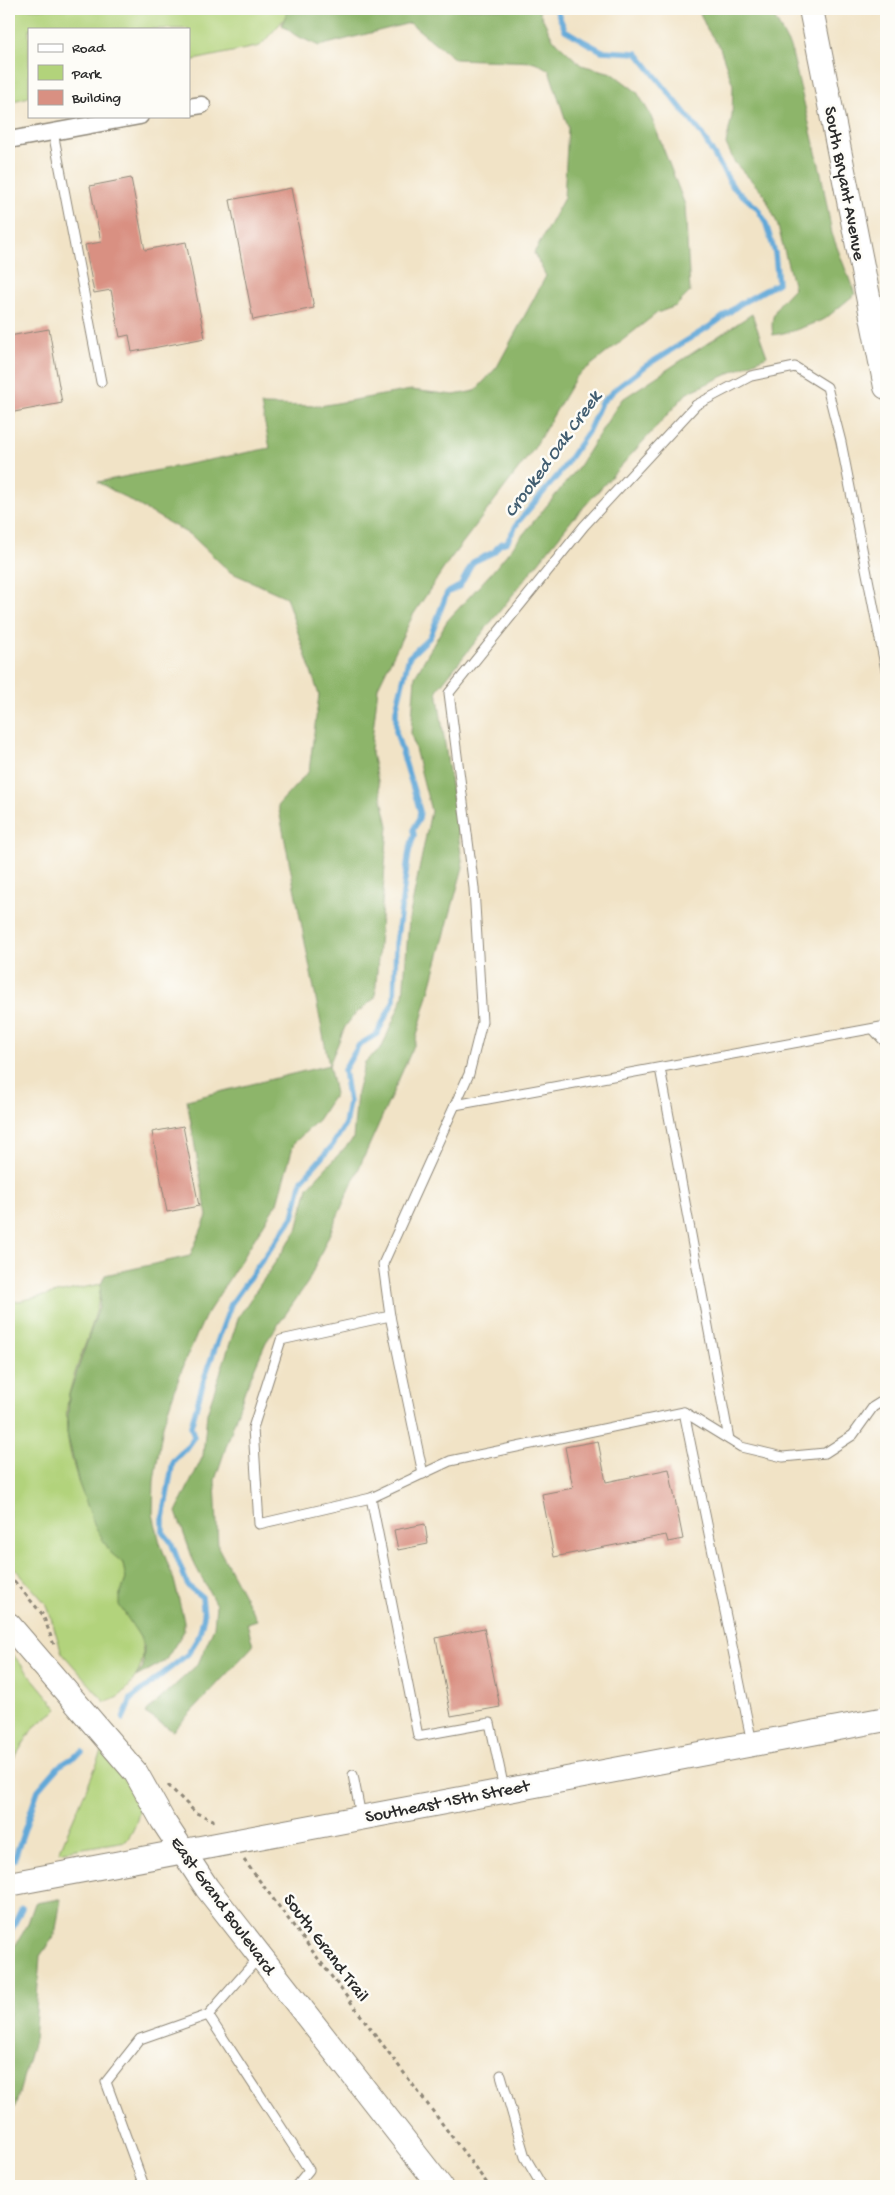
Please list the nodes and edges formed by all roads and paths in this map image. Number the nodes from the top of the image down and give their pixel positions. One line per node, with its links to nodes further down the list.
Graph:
1 (811, 9): 6 (street, South Bryant Avenue)
2 (129, 118): 3 (street)
3 (53, 132): 4 (street); 5 (lane)
4 (9, 140)
5 (101, 382)
6 (886, 387)
7 (886, 670): 12 (lane)
8 (886, 1026): 9 (lane)
9 (873, 1029): 10 (lane); 11 (lane)
10 (886, 1043)
11 (660, 1068): 12 (lane); 16 (lane)
12 (455, 1105): 13 (lane)
13 (390, 1316): 17 (lane); 18 (lane)
14 (886, 1399): 16 (lane)
15 (684, 1412): 16 (lane); 17 (lane); 23 (lane)
16 (729, 1440)
17 (423, 1474): 18 (lane)
18 (371, 1498): 26 (lane)
19 (9, 1575): 21 (path)
20 (9, 1625): 29 (street, East Grand Boulevard)
21 (56, 1652)
22 (886, 1719): 23 (street, Southeast 15th Street)
23 (752, 1743): 26 (street, Southeast 15th Street)
24 (353, 1775): 27 (lane)
25 (163, 1779): 28 (path, South Grand Trail)
26 (504, 1789): 27 (street, Southeast 15th Street)
27 (361, 1816): 28 (street, Southeast 15th Street)
28 (228, 1842): 29 (street, Southeast 15th Street); 37 (path, South Grand Trail)
29 (183, 1851): 30 (street, Southeast 15th Street); 31 (street, East Grand Boulevard)
30 (9, 1884)
31 (260, 1955): 32 (lane); 36 (street, East Grand Boulevard)
32 (208, 2015): 34 (lane); 35 (lane)
33 (501, 2076): 38 (lane)
34 (144, 2186)
35 (296, 2186)
36 (440, 2186)
37 (489, 2186)
38 (542, 2186)

